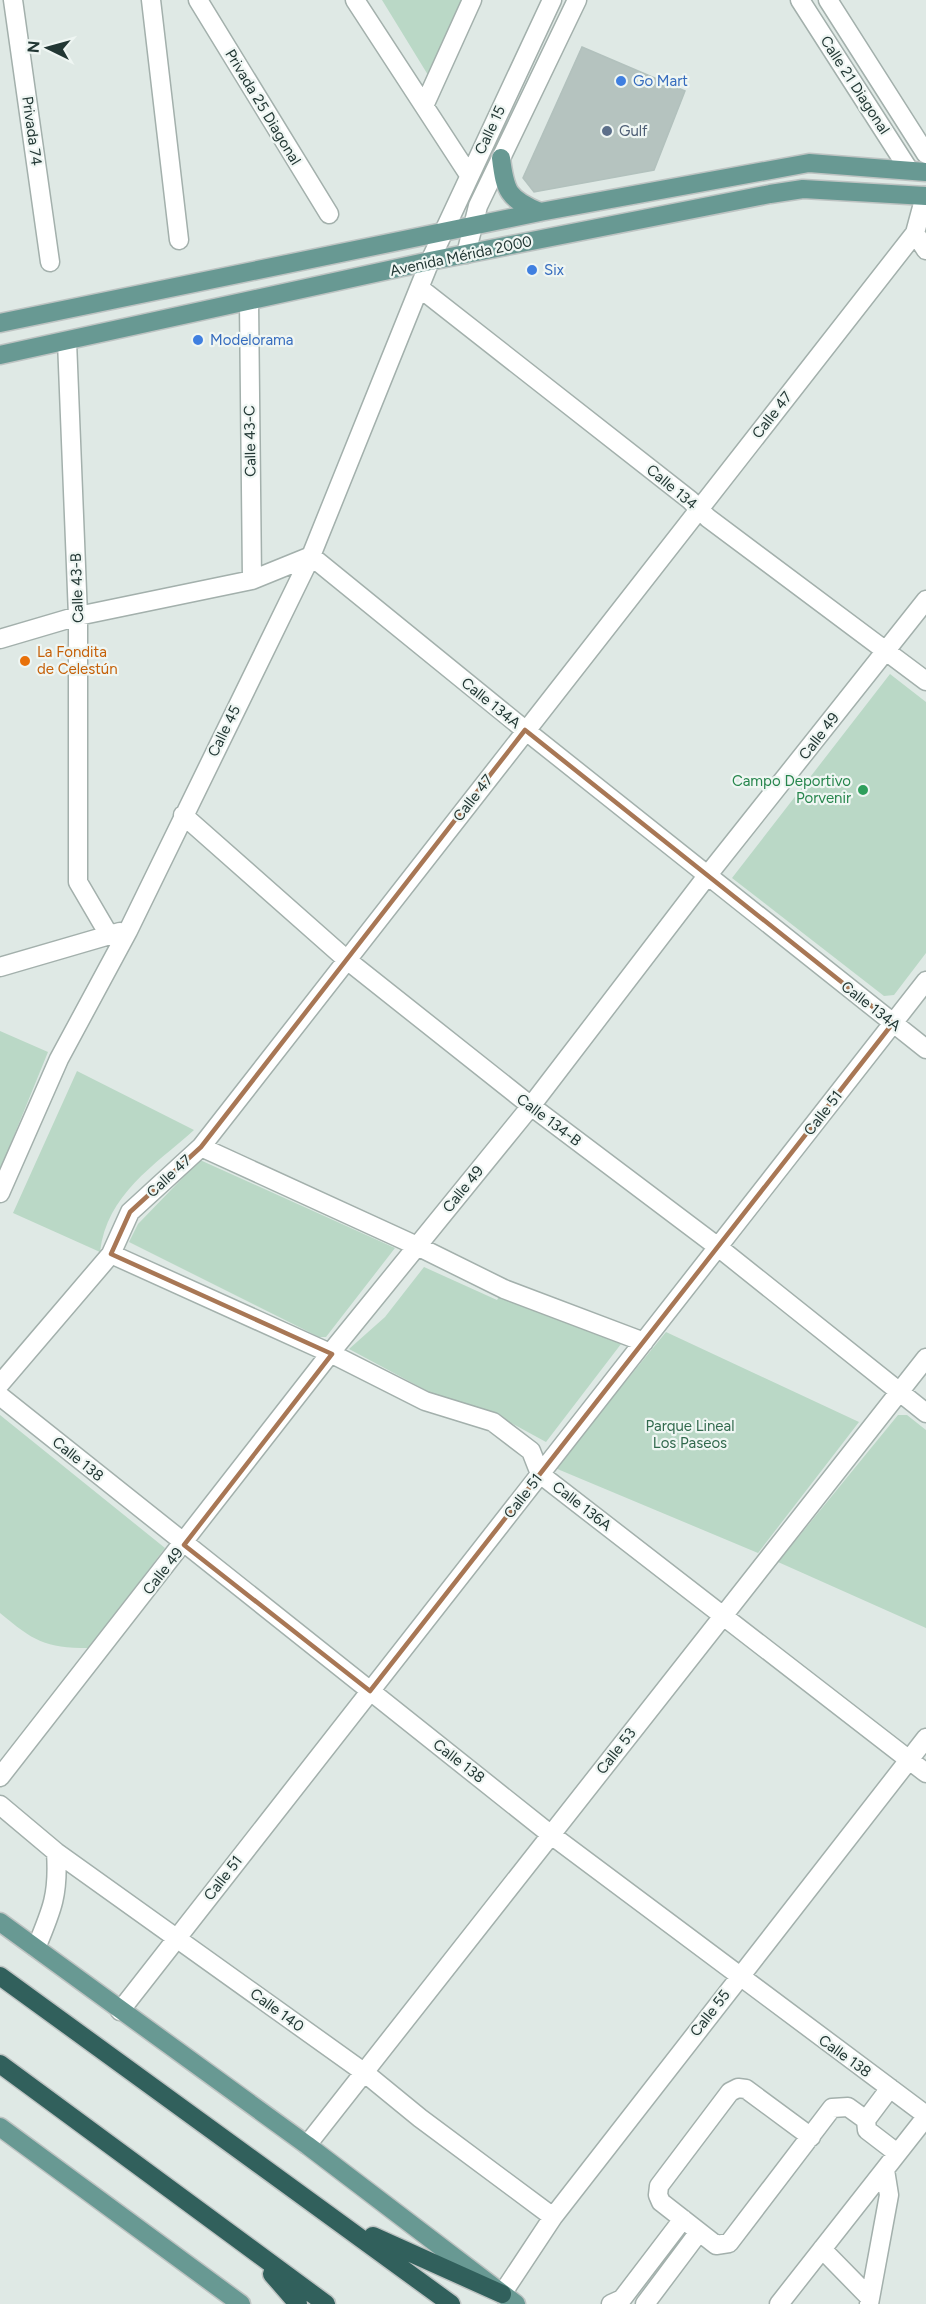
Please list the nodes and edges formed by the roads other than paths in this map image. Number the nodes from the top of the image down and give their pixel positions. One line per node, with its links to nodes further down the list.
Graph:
1 (13, 0): 25 (street, Privada 74)
2 (150, 0): 21 (street)
3 (198, 0): 17 (street, Privada 25 Diagonal)
4 (355, 0): 10 (street)
5 (472, 0): 10 (street)
6 (552, 0): 14 (street, Calle 15)
7 (576, 0): 12 (street, Calle 15)
8 (800, 0): 13 (street, Calle 21 Diagonal)
9 (828, 0): 11 (street, Calle 21 Diagonal)
10 (424, 106): 14 (street)
11 (926, 154)
12 (501, 158): 16 (main road); 18 (street, Calle 15)
13 (917, 171): 16 (main road, Avenida Mérida 2000)
14 (469, 175): 19 (street, Calle 15)
15 (925, 196): 20 (street, Calle 47); 23 (main road, Avenida Mérida 2000)
16 (540, 212): 18 (main road, Avenida Mérida 2000)
17 (329, 214)
18 (472, 226): 19 (main road, Avenida Mérida 2000); 23 (street, Calle 15)
19 (445, 231): 24 (street, Calle 15); 28 (main road, Avenida Mérida 2000)
20 (915, 233): 22 (street); 31 (street, Calle 47)
21 (179, 240)
22 (926, 250)
23 (466, 254): 24 (main road, Avenida Mérida 2000)
24 (430, 261): 26 (street, Calle 45); 27 (main road, Avenida Mérida 2000)
25 (50, 262)
26 (421, 289): 31 (street, Calle 134); 32 (street, Calle 45)
27 (249, 302): 29 (main road, Avenida Mérida 2000); 33 (street, Calle 43-C)
28 (0, 323)
29 (67, 341): 30 (main road, Avenida Mérida 2000); 35 (street, Calle 43-B)
30 (0, 355)
31 (699, 509): 37 (street, Calle 134); 39 (street, Calle 47)
32 (311, 556): 33 (street); 39 (street, Calle 134A); 40 (street, Calle 45)
33 (252, 580): 35 (street)
34 (926, 600): 37 (street, Calle 49)
35 (78, 616): 36 (street); 43 (street, Calle 43-B)
36 (0, 639)
37 (887, 650): 38 (street, Calle 134); 41 (street, Calle 49)
38 (926, 681)
39 (525, 730): 41 (street, Calle 134A); 44 (street, Calle 47)
40 (183, 815): 42 (street, Calle 45); 44 (street, Calle 134-B)
41 (707, 876): 47 (street, Calle 134A); 49 (street, Calle 49)
42 (128, 931): 43 (street); 51 (street, Calle 45)
43 (109, 935): 45 (street)
44 (347, 960): 49 (street, Calle 134-B); 50 (street, Calle 47)
45 (0, 967)
46 (926, 981): 47 (street, Calle 51)
47 (893, 1023): 48 (street, Calle 134A); 53 (street, Calle 51)
48 (926, 1049)
49 (531, 1106): 52 (street, Calle 49); 53 (street, Calle 134-B)
50 (201, 1148): 52 (street); 54 (street, Calle 47)
51 (0, 1193)
52 (417, 1246): 55 (street); 56 (street, Calle 49)
53 (718, 1247): 55 (street, Calle 51); 59 (street, Calle 134-B)
54 (111, 1254): 56 (street, Calle 136A); 58 (street, Calle 47)
55 (644, 1342): 62 (street, Calle 51)
56 (332, 1354): 62 (street, Calle 136A); 63 (street, Calle 49)
57 (926, 1358): 59 (street, Calle 53)
58 (0, 1384)
59 (899, 1393): 61 (street, Calle 134-B); 64 (street, Calle 53)
60 (0, 1396): 63 (street, Calle 138)
61 (926, 1413)
62 (540, 1474): 64 (street, Calle 136A); 65 (street, Calle 51)
63 (184, 1545): 65 (street, Calle 138); 69 (street, Calle 49)
64 (723, 1616): 67 (street, Calle 136A); 71 (street, Calle 53)
65 (370, 1691): 71 (street, Calle 138); 74 (street, Calle 51)
66 (926, 1738): 67 (street, Calle 55)
67 (909, 1760): 68 (street, Calle 136A); 78 (street, Calle 55)
68 (926, 1773)
69 (0, 1777)
70 (0, 1805): 72 (street, Calle 140)
71 (550, 1834): 78 (street, Calle 138); 82 (street, Calle 53)
72 (56, 1852): 74 (street, Calle 140); 75 (street)
73 (0, 1922): 75 (main road)
74 (176, 1938): 80 (street, Calle 51); 82 (street, Calle 140)
75 (36, 1948): 80 (main road)
76 (0, 1961): 79 (highway)
77 (0, 1976): 79 (highway)
78 (738, 1977): 83 (street, Calle 138); 91 (street, Calle 55)
79 (33, 2001): 92 (highway)
80 (120, 2011): 88 (main road)
81 (0, 2064): 95 (highway)
82 (364, 2073): 88 (street, Calle 53); 91 (street, Calle 140)
83 (890, 2088): 84 (street, Calle 138); 85 (street)
84 (926, 2116): 89 (street)
85 (866, 2120): 87 (street); 89 (street)
86 (0, 2127): 99 (main road)
87 (811, 2137): 93 (street); 94 (street)
88 (307, 2145): 97 (main road)
89 (897, 2153): 90 (street)
90 (885, 2169): 96 (street); 98 (street)
91 (553, 2217): 97 (street, Calle 55)
92 (335, 2218): 97 (highway); 102 (highway)
93 (683, 2219): 94 (street); 103 (street)
94 (699, 2232): 104 (street)
95 (249, 2248): 100 (highway); 101 (highway)
96 (822, 2249): 98 (street); 105 (street)
97 (509, 2299)
98 (869, 2301)
99 (241, 2304)
100 (298, 2304)
101 (326, 2304)
102 (452, 2304)
103 (611, 2304)
104 (645, 2304)
105 (779, 2304)

